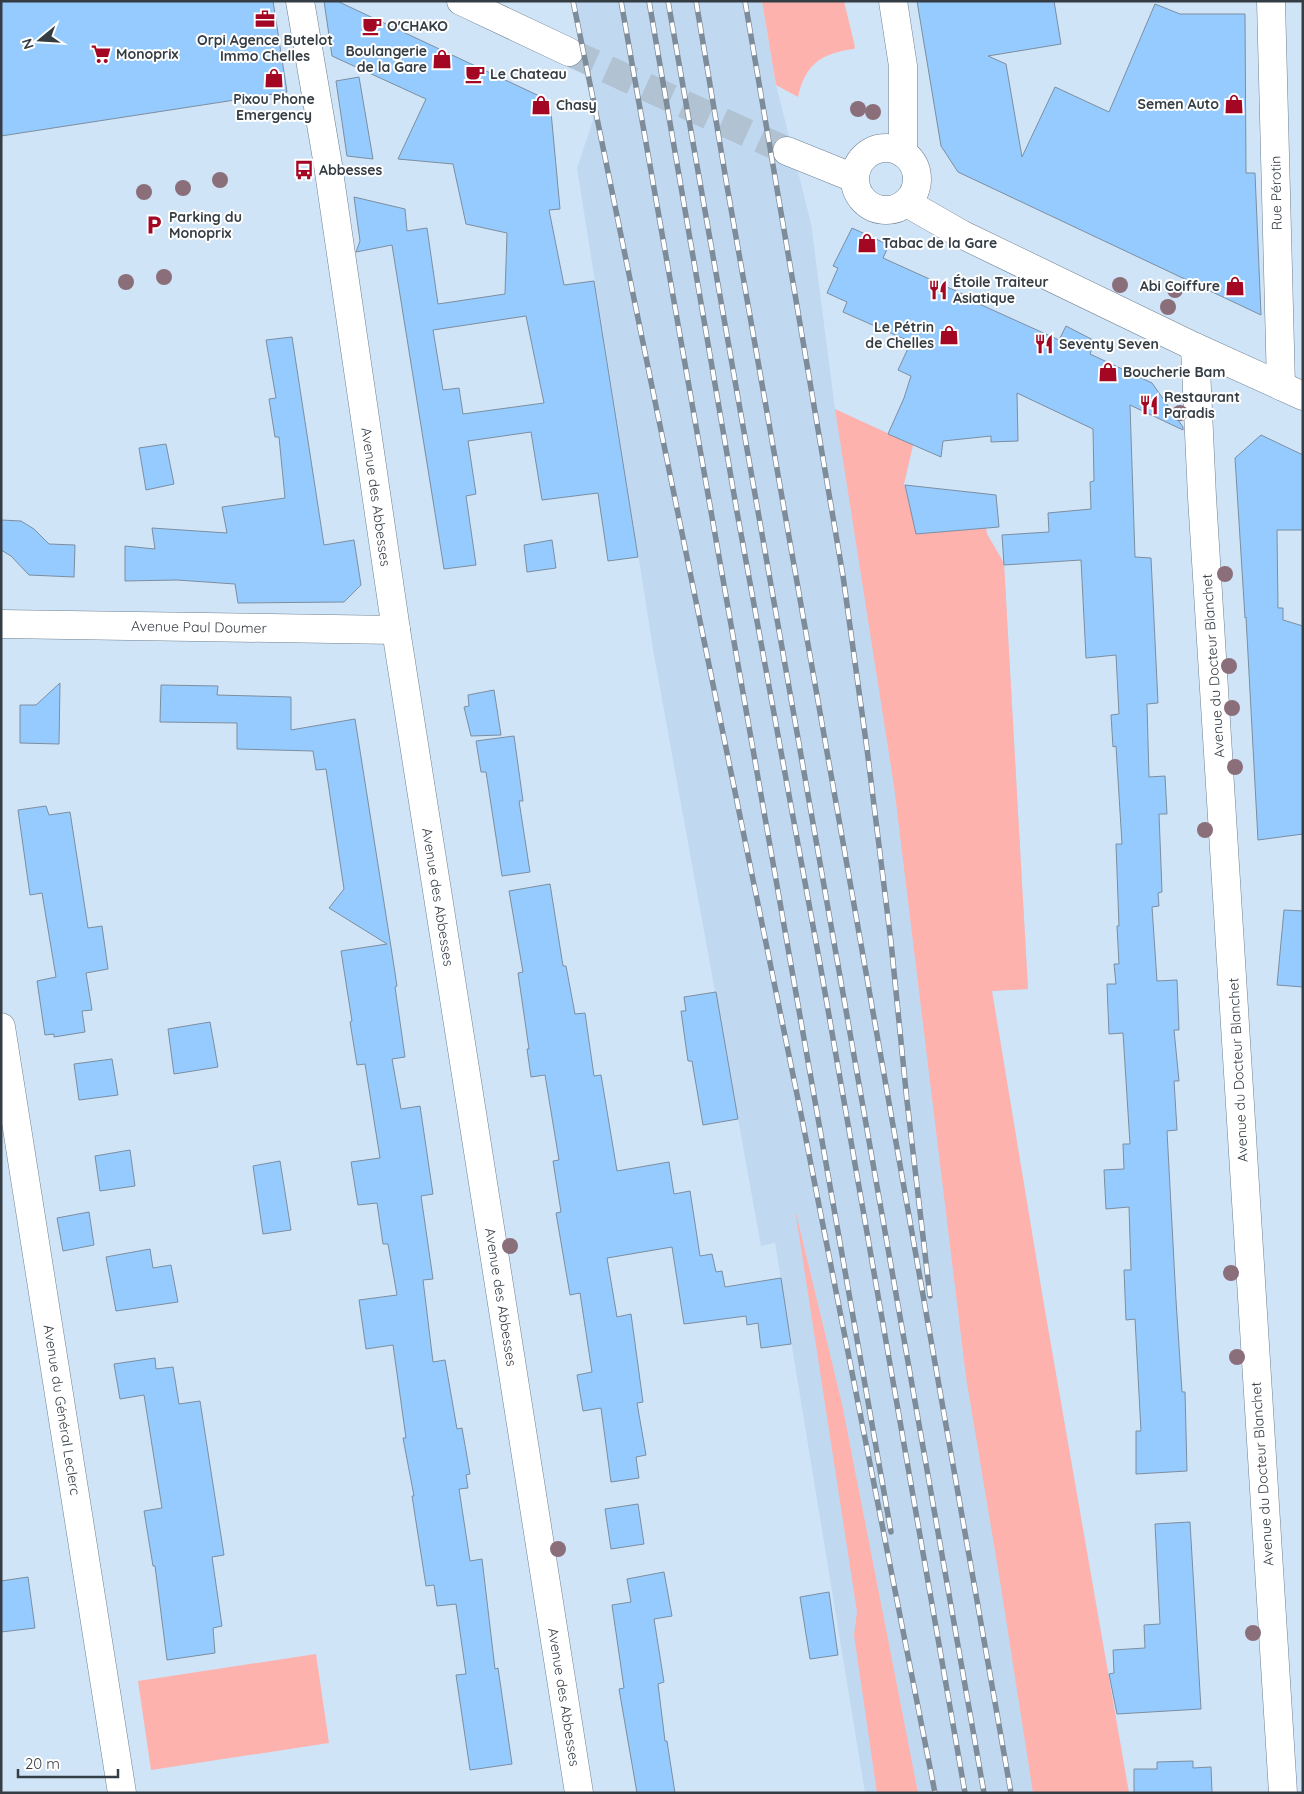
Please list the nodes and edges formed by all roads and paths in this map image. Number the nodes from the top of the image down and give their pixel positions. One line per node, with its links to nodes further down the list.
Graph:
1 (300, 1): 13 (street, Avenue des Abbesses)
2 (462, 1): 5 (street)
3 (893, 1): 7 (street)
4 (1271, 1): 11 (street, Rue Pérotin)
5 (569, 52)
6 (787, 151): 8 (street)
7 (903, 153): 8 (street); 9 (street)
8 (854, 178): 9 (street)
9 (907, 203): 10 (street)
10 (1195, 347): 11 (street); 17 (street, Avenue du Docteur Blanchet)
11 (1292, 391)
12 (1, 624): 13 (street, Avenue Paul Doumer)
13 (396, 630): 16 (street, Avenue des Abbesses)
14 (1, 1028): 15 (street, Avenue du Général Leclerc)
15 (122, 1793)
16 (579, 1793)
17 (1282, 1793)

